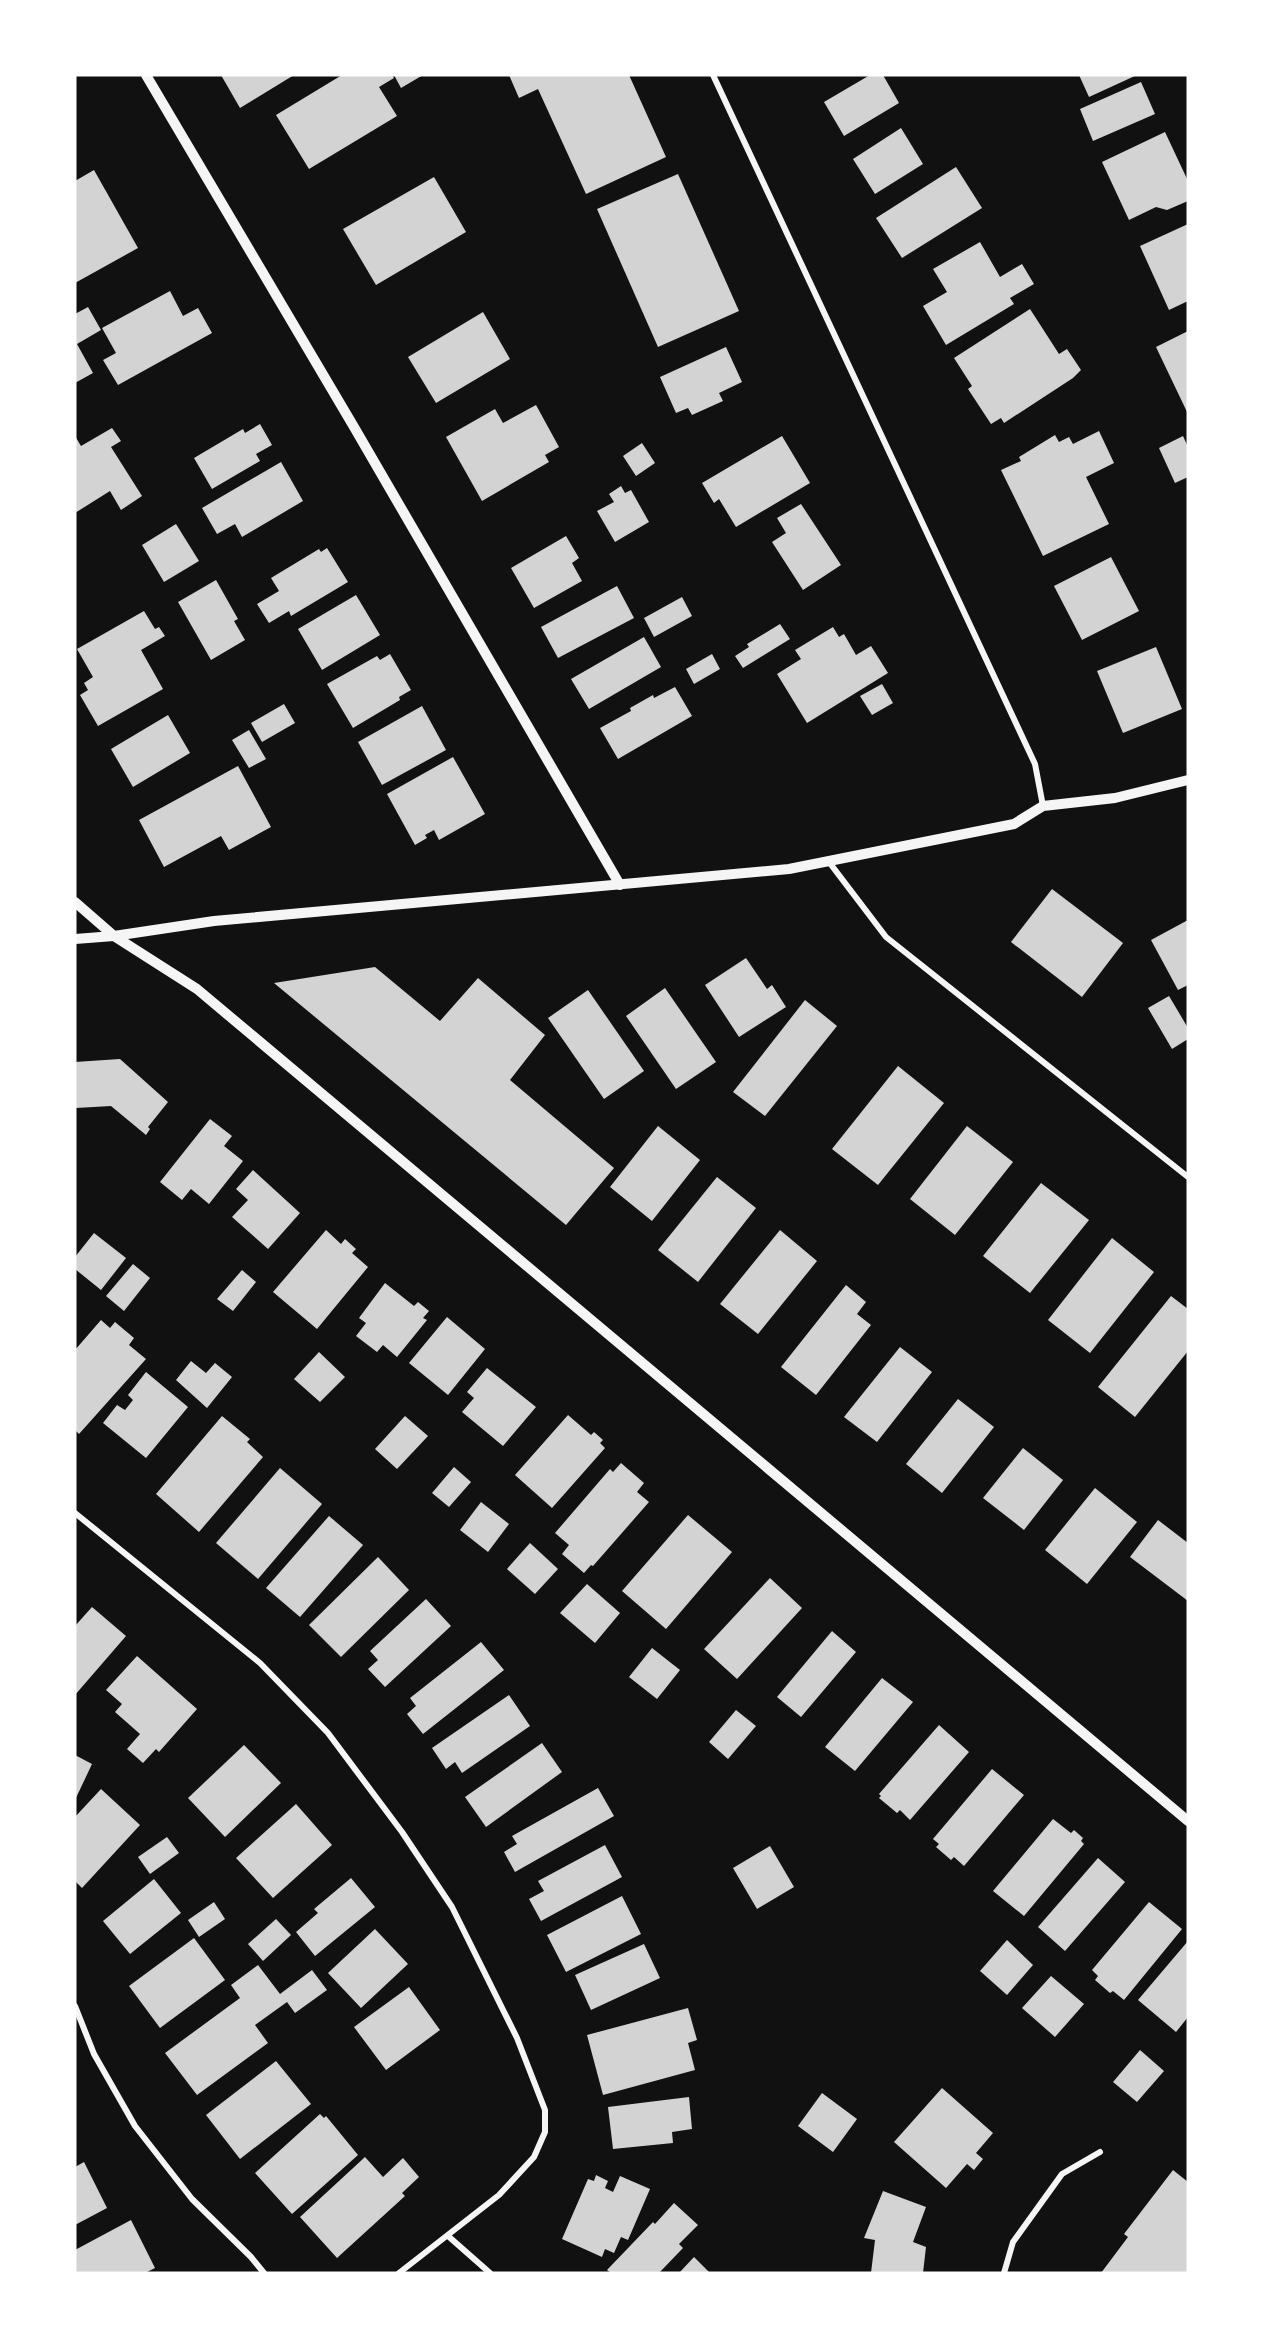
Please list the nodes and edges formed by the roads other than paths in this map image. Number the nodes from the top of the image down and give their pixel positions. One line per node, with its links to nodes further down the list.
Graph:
1 (146, 75): 6 (street)
2 (713, 75): 4 (street)
3 (1188, 780): 4 (street)
4 (1043, 806): 5 (street)
5 (829, 862): 6 (street); 10 (street)
6 (620, 885): 8 (street)
7 (75, 902): 8 (street)
8 (114, 936): 9 (street); 12 (street)
9 (75, 939)
10 (1188, 1177)
11 (75, 1513): 15 (street)
12 (1188, 1821)
13 (75, 2006): 16 (street)
14 (1100, 2152): 19 (street)
15 (448, 2236): 17 (street); 18 (street)
16 (264, 2273)
17 (399, 2273)
18 (490, 2273)
19 (1004, 2273)

